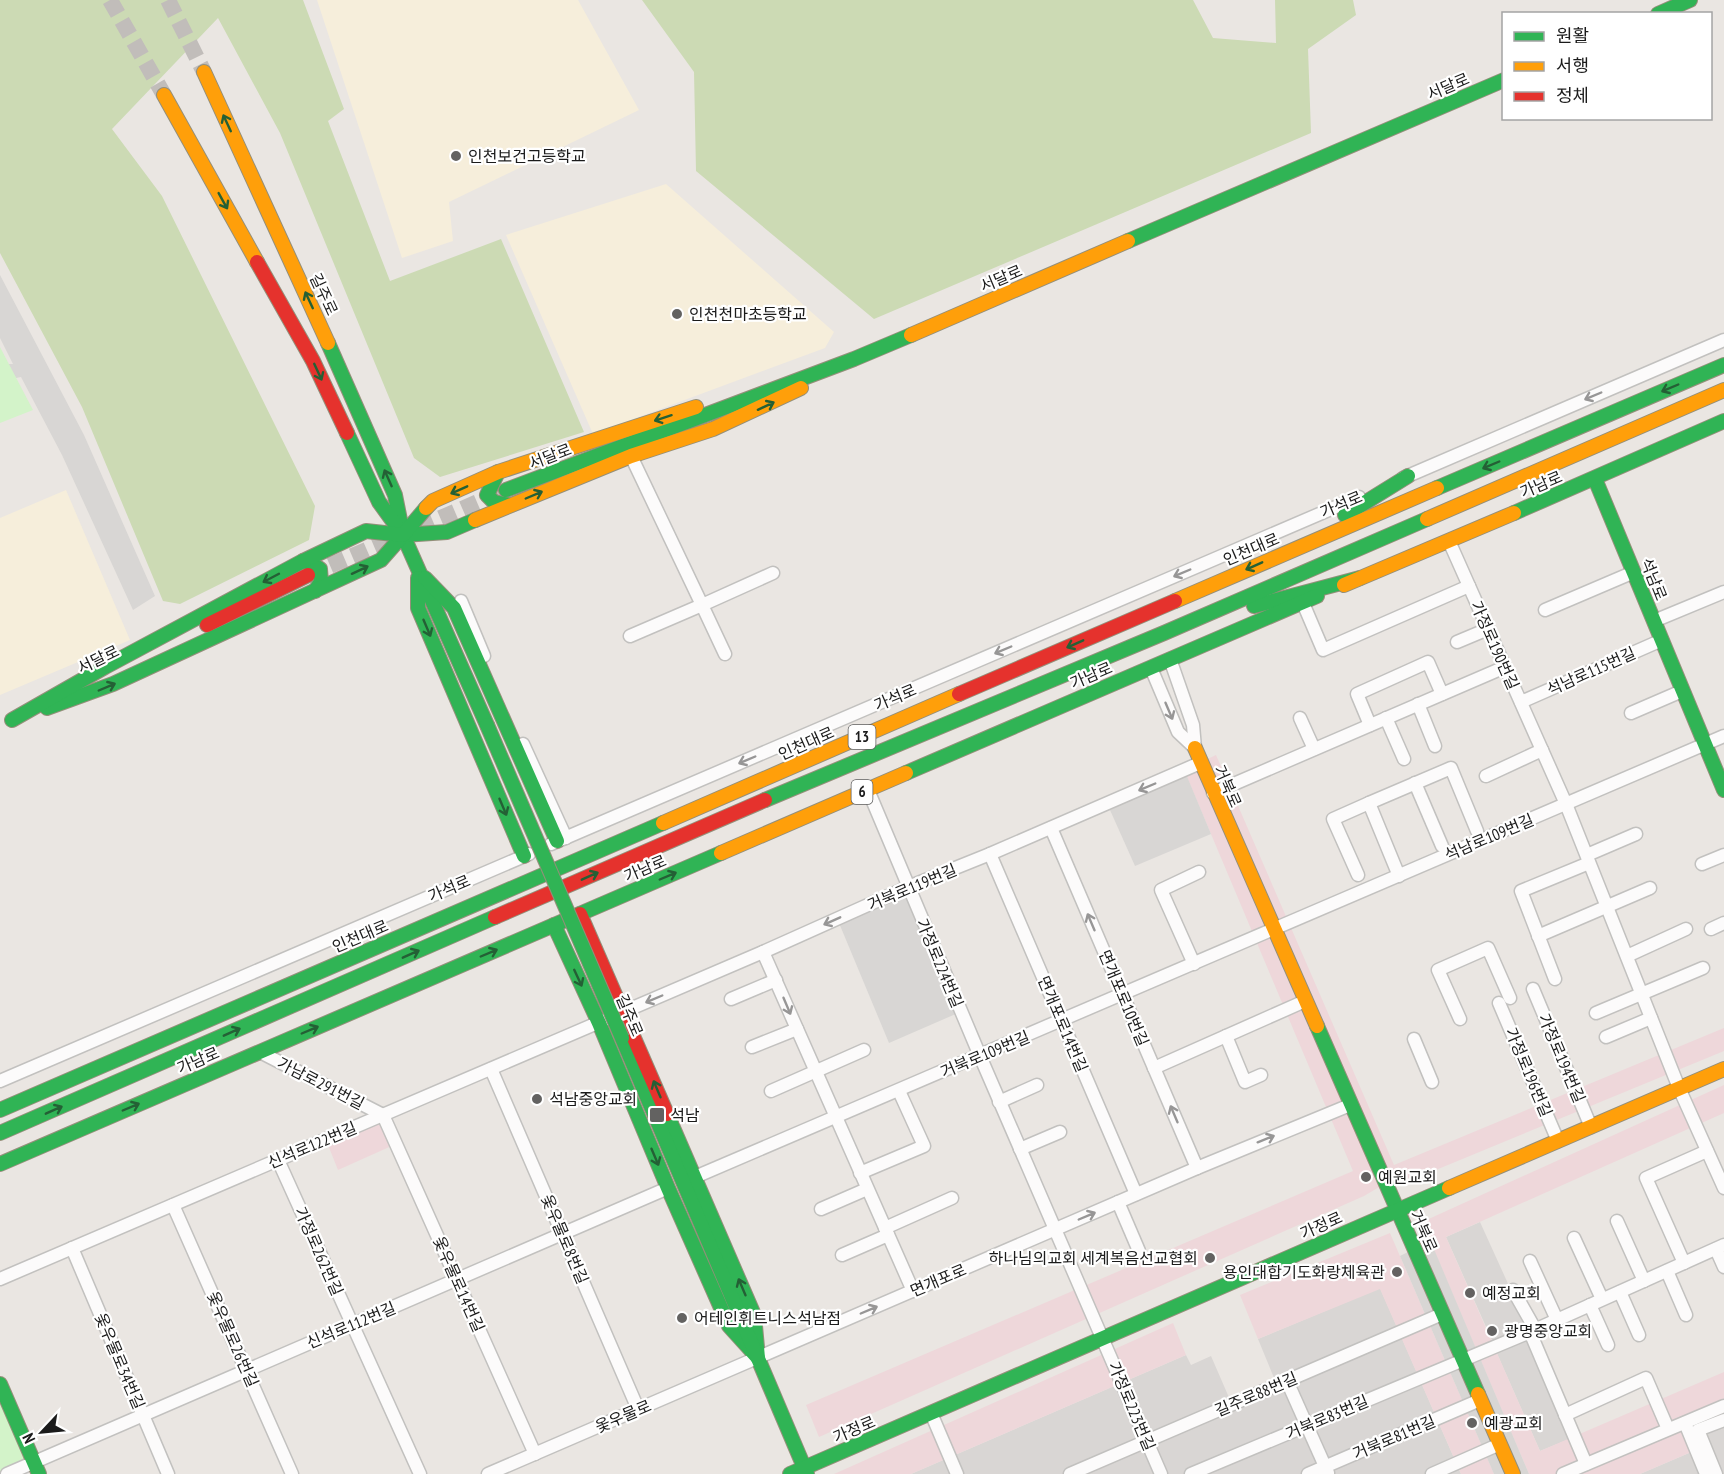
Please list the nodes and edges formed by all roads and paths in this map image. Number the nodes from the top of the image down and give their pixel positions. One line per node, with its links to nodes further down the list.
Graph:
1 (1690, 0): 2 (main road)
2 (1663, 12)
3 (204, 72): 17 (main road, 길주로, one-way to 3)
4 (1502, 80): 7 (main road, 서달로)
5 (164, 95): 17 (main road, 길주로, one-way to 17)
6 (1724, 340): 13 (street, 가석로, one-way to 13)
7 (854, 359): 11 (main road, one-way to 7); 12 (main road, one-way to 12); 15 (main road, 서달로)
8 (1724, 365): 19 (main road, 인천대로 / 13, one-way to 19)
9 (1724, 390): 35 (main road, 13)
10 (1724, 422): 14 (main road, 가남로 / 6)
11 (632, 456): 16 (main road, one-way to 11); 31 (street)
12 (498, 472): 16 (main road); 17 (main road, one-way to 17)
13 (1408, 476): 19 (main road); 70 (street, 가석로, one-way to 70)
14 (1595, 479): 18 (main road, 가남로 / 6); 22 (main road, 석남로)
15 (506, 490)
16 (510, 506): 17 (main road)
17 (403, 534): 20 (main road); 21 (main road, 길주로); 27 (main road, one-way to 17)
18 (1449, 541): 25 (main road, 가남로 / 6); 26 (street, 가정로190번길)
19 (1276, 556): 128 (main road, 인천대로 / 13, one-way to 128)
20 (303, 561): 27 (main road); 50 (main road, one-way to 50)
21 (418, 571): 70 (main road, 길주로); 74 (main road, 길주로, one-way to 74); 181 (main road, 길주로, bridge)
22 (1634, 572): 32 (street); 33 (main road, 석남로)
23 (773, 573): 31 (street)
24 (308, 575): 50 (main road, 서달로)
25 (1360, 578): 30 (main road, 가남로 / 6); 35 (main road)
26 (1469, 586): 30 (street); 34 (street, 가정로190번길)
27 (315, 591): 50 (main road, one-way to 27)
28 (1724, 592): 33 (street)
29 (461, 601): 70 (street)
30 (1303, 603): 40 (main road, 가남로 / 6)
31 (702, 605): 36 (street); 39 (street)
32 (1545, 610)
33 (1654, 621): 37 (main road, 석남로)
34 (1488, 629): 38 (street); 41 (street, 가정로190번길)
35 (1164, 633): 133 (main road, 13, one-way to 35)
36 (630, 636)
37 (1662, 640): 43 (main road, 석남로); 45 (street, 석남로115번길)
38 (1457, 642)
39 (725, 654)
40 (1170, 659): 42 (main road, 가남로 / 6); 55 (street)
41 (1505, 667): 44 (street); 45 (street, 가정로190번길)
42 (1150, 668): 55 (street, one-way to 55); 62 (main road, 가남로 / 6)
43 (1683, 691): 47 (street); 53 (main road, 석남로)
44 (1442, 694): 46 (street); 51 (street)
45 (1521, 702): 57 (street, 가정로190번길)
46 (1418, 704): 49 (street); 54 (street)
47 (1631, 713)
48 (1300, 718): 56 (street)
49 (1386, 718): 51 (street); 58 (street)
50 (6, 722)
51 (1370, 725): 56 (street)
52 (1724, 736): 53 (street, 석남로109번길)
53 (1704, 745): 63 (main road, 석남로); 66 (street, 석남로109번길)
54 (1435, 746)
55 (1195, 748): 59 (main road, 거북로)
56 (1314, 749): 64 (street)
57 (1542, 750): 60 (street); 66 (street, 가정로190번길)
58 (1404, 759)
59 (1200, 763): 64 (main road, 거북로); 67 (street, 거북로119번길, one-way to 67)
60 (1486, 776)
61 (1415, 783): 65 (street); 68 (street); 71 (street)
62 (868, 790): 80 (street, 가정로224번길); 83 (main road, 가남로 / 6, one-way to 62)
63 (1724, 790)
64 (1213, 793): 88 (main road, 거북로)
65 (1369, 803): 78 (street); 79 (street)
66 (1566, 804): 75 (street, 가정로190번길); 79 (street, 석남로109번길)
67 (1051, 828): 72 (street, 거북로119번길); 97 (street, 면개포로10번길, one-way to 67)
68 (1477, 831)
69 (1636, 834): 75 (street)
70 (561, 840): 74 (street, 가석로)
71 (1442, 846)
72 (990, 854): 80 (street, 거북로119번길); 105 (street, 면개포로14번길)
73 (1724, 855): 76 (street)
74 (524, 856): 120 (street, 가석로)
75 (1588, 859): 82 (street, 가정로190번길); 89 (street)
76 (1702, 864)
77 (1199, 872): 92 (street)
78 (1358, 875)
79 (1399, 876): 88 (street, 석남로109번길)
80 (908, 887): 90 (street, 거북로119번길, one-way to 90); 114 (street, 가정로224번길)
81 (1650, 888): 82 (street)
82 (1607, 906): 89 (street); 91 (street, 가정로190번길)
83 (580, 914): 85 (main road, 가남로 / 6); 101 (main road)
84 (1724, 923): 87 (street)
85 (554, 925): 106 (main road, one-way to 106); 113 (main road, 가남로 / 6, one-way to 85)
86 (1686, 929): 91 (street)
87 (1711, 929)
88 (1274, 930): 92 (street, 거북로109번길); 100 (main road, 거북로)
89 (1538, 936): 94 (street)
90 (763, 952): 95 (street); 101 (street, 거북로119번길, one-way to 101)
91 (1627, 956): 98 (street, 가정로190번길)
92 (1194, 964): 97 (street, 거북로109번길)
93 (1703, 968): 98 (street)
94 (1555, 979)
95 (776, 980): 99 (street); 107 (street, one-way to 107)
96 (1533, 989): 131 (street, 가정로194번길)
97 (1123, 994): 105 (street, 거북로109번길); 115 (street, 면개포로10번길)
98 (1642, 994): 102 (street); 103 (street, 가정로190번길)
99 (731, 999)
100 (1305, 1001): 108 (street); 127 (main road, 거북로)
101 (624, 1012): 106 (street, 신석로122번길); 142 (main road, one-way to 101)
102 (1596, 1013)
103 (1651, 1018): 109 (street); 123 (street, 가정로190번길)
104 (1460, 1019): 134 (street, 가정로196번길)
105 (1061, 1021): 114 (street, 거북로109번길); 146 (street, 면개포로14번길)
106 (599, 1023): 116 (street, 신석로122번길); 143 (main road, one-way to 143)
107 (797, 1029): 111 (street); 118 (street)
108 (1226, 1036): 115 (street); 119 (street)
109 (1606, 1037)
110 (1414, 1039): 121 (street)
111 (752, 1047)
112 (864, 1050): 118 (street)
113 (260, 1052): 129 (street, 가남로291번길); 138 (main road, 가남로 / 6, one-way to 113)
114 (980, 1056): 125 (street, 거북로109번길); 126 (street, 가정로224번길)
115 (1154, 1068): 139 (street, 면개포로10번길, one-way to 115)
116 (491, 1069): 129 (street, 신석로122번길); 155 (street, 옻우물로8번길)
117 (1724, 1069): 123 (main road, 가정로)
118 (815, 1072): 124 (street); 130 (street)
119 (1261, 1075)
120 (0, 1081)
121 (1432, 1082)
122 (1037, 1085): 126 (street)
123 (1679, 1088): 131 (main road, 가정로); 136 (street, 가정로190번길)
124 (771, 1091)
125 (899, 1091): 130 (street, 거북로109번길); 140 (street)
126 (999, 1102): 135 (street, 가정로224번길)
127 (1350, 1105): 139 (street, 면개포로, one-way to 127); 151 (main road, 거북로)
128 (0, 1110)
129 (383, 1115): 137 (street, 신석로122번길); 166 (street, 옻우물로14번길)
130 (835, 1118): 140 (street); 142 (street, 거북로109번길)
131 (1591, 1127): 134 (main road, 가정로)
132 (1060, 1132): 135 (street)
133 (0, 1133)
134 (1558, 1141): 151 (main road, 가정로)
135 (1020, 1149): 153 (street, 가정로224번길)
136 (1707, 1151): 141 (street, 가정로190번길); 162 (street)
137 (278, 1160): 149 (street, 신석로122번길); 176 (street, 가정로262번길)
138 (0, 1164)
139 (1197, 1168): 146 (street, 면개포로)
140 (860, 1173): 145 (street)
141 (1721, 1174): 144 (street, 가정로190번길)
142 (695, 1177): 181 (main road, one-way to 142)
143 (668, 1188): 155 (street, 신석로112번길); 181 (main road)
144 (1724, 1188)
145 (867, 1189): 150 (street); 154 (street)
146 (1137, 1194): 148 (street, 면개포로)
147 (952, 1198): 154 (street)
148 (1118, 1202): 153 (street, 면개포로, one-way to 148); 159 (street)
149 (173, 1205): 158 (street, 신석로122번길); 183 (street, 옻우물로26번길)
150 (821, 1209)
151 (1397, 1210): 173 (main road, 거북로); 179 (main road, 가정로)
152 (1617, 1221): 167 (street)
153 (1055, 1230): 169 (street, 면개포로); 179 (street, 가정로224번길)
154 (887, 1231): 160 (street); 169 (street)
155 (563, 1235): 166 (street, 신석로112번길); 188 (street, 옻우물로8번길)
156 (1574, 1238): 171 (street)
157 (1720, 1247): 162 (street, 거북로83번길); 163 (street)
158 (72, 1248): 165 (street, 신석로122번길); 191 (street, 옻우물로34번길)
159 (1139, 1251)
160 (842, 1255)
161 (1530, 1261): 175 (street)
162 (1684, 1263): 164 (street, 거북로83번길)
163 (1724, 1267)
164 (1667, 1271): 167 (street, 거북로83번길); 174 (street)
165 (0, 1279)
166 (457, 1280): 176 (street, 신석로112번길); 198 (street, 옻우물로14번길)
167 (1644, 1281): 170 (street, 거북로83번길)
168 (1513, 1290): 177 (street)
169 (914, 1291): 181 (street, 면개포로, one-way to 169)
170 (1620, 1292): 171 (street, 거북로83번길); 178 (street)
171 (1602, 1299): 172 (street, 거북로83번길)
172 (1590, 1305): 175 (street, 거북로83번길); 180 (street)
173 (1442, 1314): 182 (main road, 거북로); 184 (street, 길주로88번길)
174 (1686, 1315)
175 (1557, 1320): 177 (street, 거북로83번길)
176 (353, 1324): 183 (street, 신석로112번길); 207 (street, 가정로262번길)
177 (1532, 1331): 182 (street, 거북로83번길); 190 (street)
178 (1639, 1335)
179 (1103, 1338): 189 (main road, 가정로); 196 (street, 가정로223번길)
180 (1608, 1346)
181 (758, 1358): 188 (street, 옻우물로); 203 (main road, 길주로)
182 (1463, 1360): 186 (main road, 거북로); 194 (street, 거북로83번길)
183 (248, 1371): 191 (street, 신석로112번길); 206 (street, 옻우물로26번길)
184 (1287, 1381): 194 (street); 196 (street, 길주로88번길)
185 (0, 1384): 201 (main road)
186 (1480, 1401): 197 (main road, 거북로); 202 (street, 거북로81번길)
187 (1724, 1406): 193 (street)
188 (639, 1409): 198 (street, 옻우물로)
189 (931, 1413): 203 (main road, 가정로); 210 (street)
190 (1565, 1414): 195 (street); 200 (street)
191 (143, 1416): 201 (street, 신석로112번길); 205 (street, 옻우물로34번길)
192 (1724, 1420): 220 (street)
193 (1685, 1423): 195 (street); 219 (street)
194 (1308, 1426): 202 (street); 214 (street, 거북로83번길)
195 (1668, 1429): 200 (street)
196 (1147, 1441): 199 (street, 길주로88번길); 213 (street, 가정로223번길)
197 (1500, 1444): 216 (street); 217 (main road, 거북로)
198 (535, 1454): 208 (street, 옻우물로)
199 (1099, 1462): 211 (street, 길주로88번길); 212 (street)
200 (1591, 1467): 218 (street)
201 (37, 1468): 204 (street, 신석로112번길)
202 (1327, 1470): 215 (street, 거북로81번길)
203 (806, 1471): 209 (main road, 가정로)
204 (7, 1474)
205 (168, 1474)
206 (292, 1474)
207 (420, 1474)
208 (488, 1474)
209 (790, 1474)
210 (957, 1474)
211 (1070, 1474)
212 (1104, 1474)
213 (1161, 1474)
214 (1191, 1474)
215 (1308, 1474)
216 (1432, 1474)
217 (1513, 1474)
218 (1563, 1474)
219 (1706, 1474)
220 (1716, 1474)

